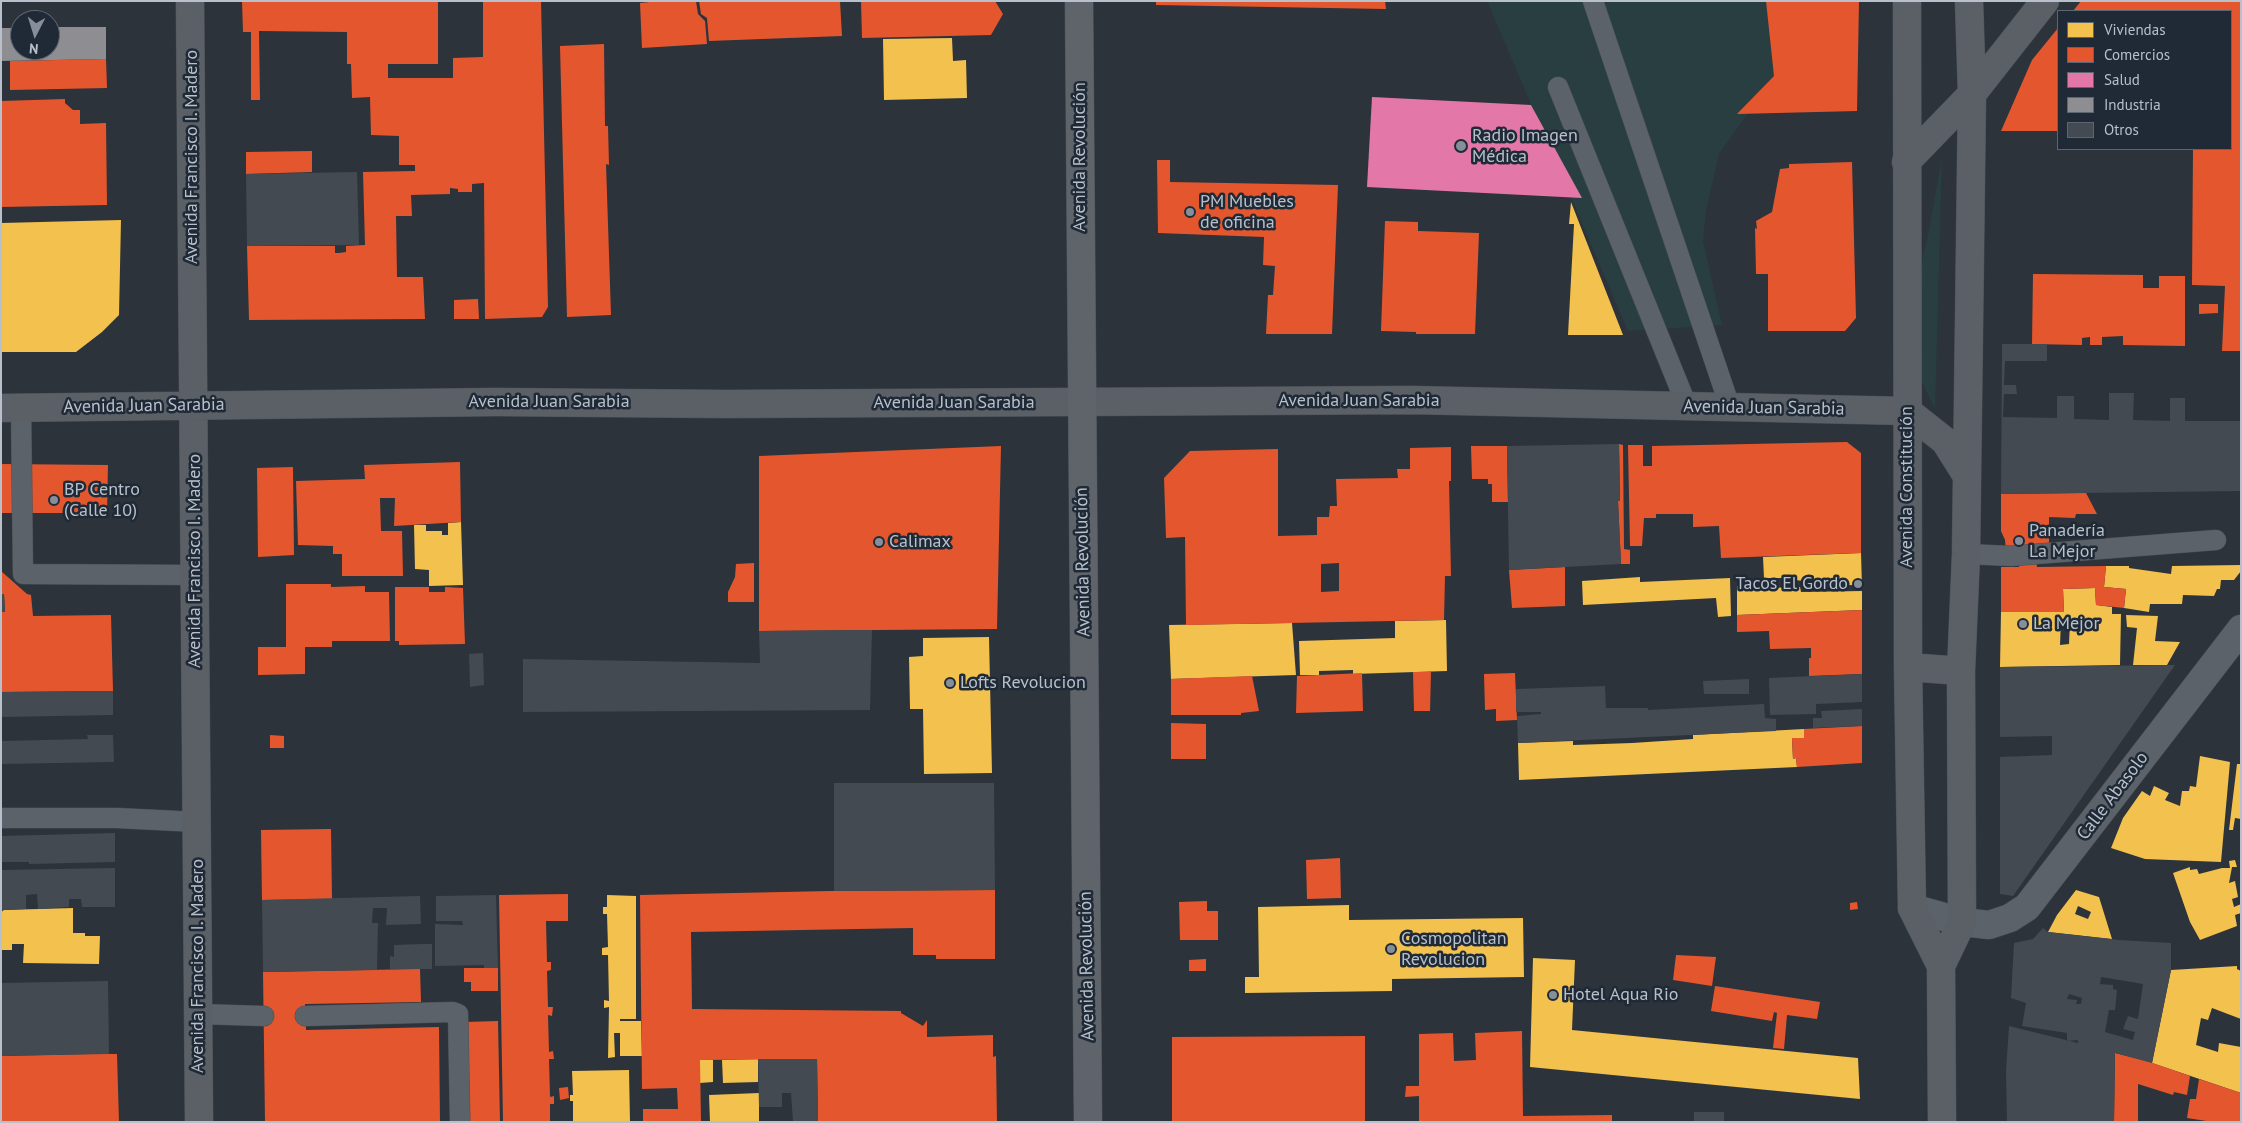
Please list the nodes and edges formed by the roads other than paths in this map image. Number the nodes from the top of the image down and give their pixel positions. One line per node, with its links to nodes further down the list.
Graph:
1 (190, 1): 11 (main road, Avenida Francisco I. Madero)
2 (1079, 1): 10 (main road, Avenida Revolución)
3 (1593, 1): 13 (lane)
4 (1907, 1): 9 (main road, Avenida Constitución)
5 (1970, 1): 8 (main road, Avenida Constitución)
6 (2045, 1): 8 (main road)
7 (1558, 87): 12 (lane)
8 (1972, 94): 9 (main road); 16 (main road, Avenida Constitución)
9 (1906, 162): 15 (main road, Avenida Constitución)
10 (1082, 402): 11 (main road, Avenida Juan Sarabia); 12 (main road, Avenida Juan Sarabia); 33 (main road, Avenida Revolución)
11 (194, 405): 14 (main road, Avenida Juan Sarabia); 19 (main road, Avenida Francisco I. Madero)
12 (1687, 406): 13 (main road, Avenida Juan Sarabia)
13 (1730, 407): 15 (main road, Avenida Juan Sarabia)
14 (11, 408): 19 (lane)
15 (1907, 411): 16 (main road); 21 (main road, Avenida Constitución)
16 (1967, 476): 18 (main road, Avenida Constitución)
17 (2216, 540): 18 (lane)
18 (1966, 554): 22 (main road, Avenida Constitución)
19 (195, 575): 24 (main road, Avenida Francisco I. Madero)
20 (2241, 629): 26 (street, Calle Abasolo)
21 (1908, 667): 22 (main road); 25 (main road, Avenida Constitución)
22 (1961, 671): 26 (main road, Avenida Constitución)
23 (1, 818): 24 (lane)
24 (197, 822): 28 (main road, Avenida Francisco I. Madero)
25 (1912, 908): 26 (street, Calle Abasolo); 27 (main road, Avenida Constitución)
26 (1962, 922): 27 (main road, Avenida Constitución)
27 (1941, 966): 34 (main road, Avenida Constitución)
28 (198, 1014): 29 (lane); 31 (main road, Avenida Francisco I. Madero)
29 (264, 1016)
30 (305, 1016): 32 (lane)
31 (199, 1122)
32 (460, 1122)
33 (1088, 1122)
34 (1942, 1122)

